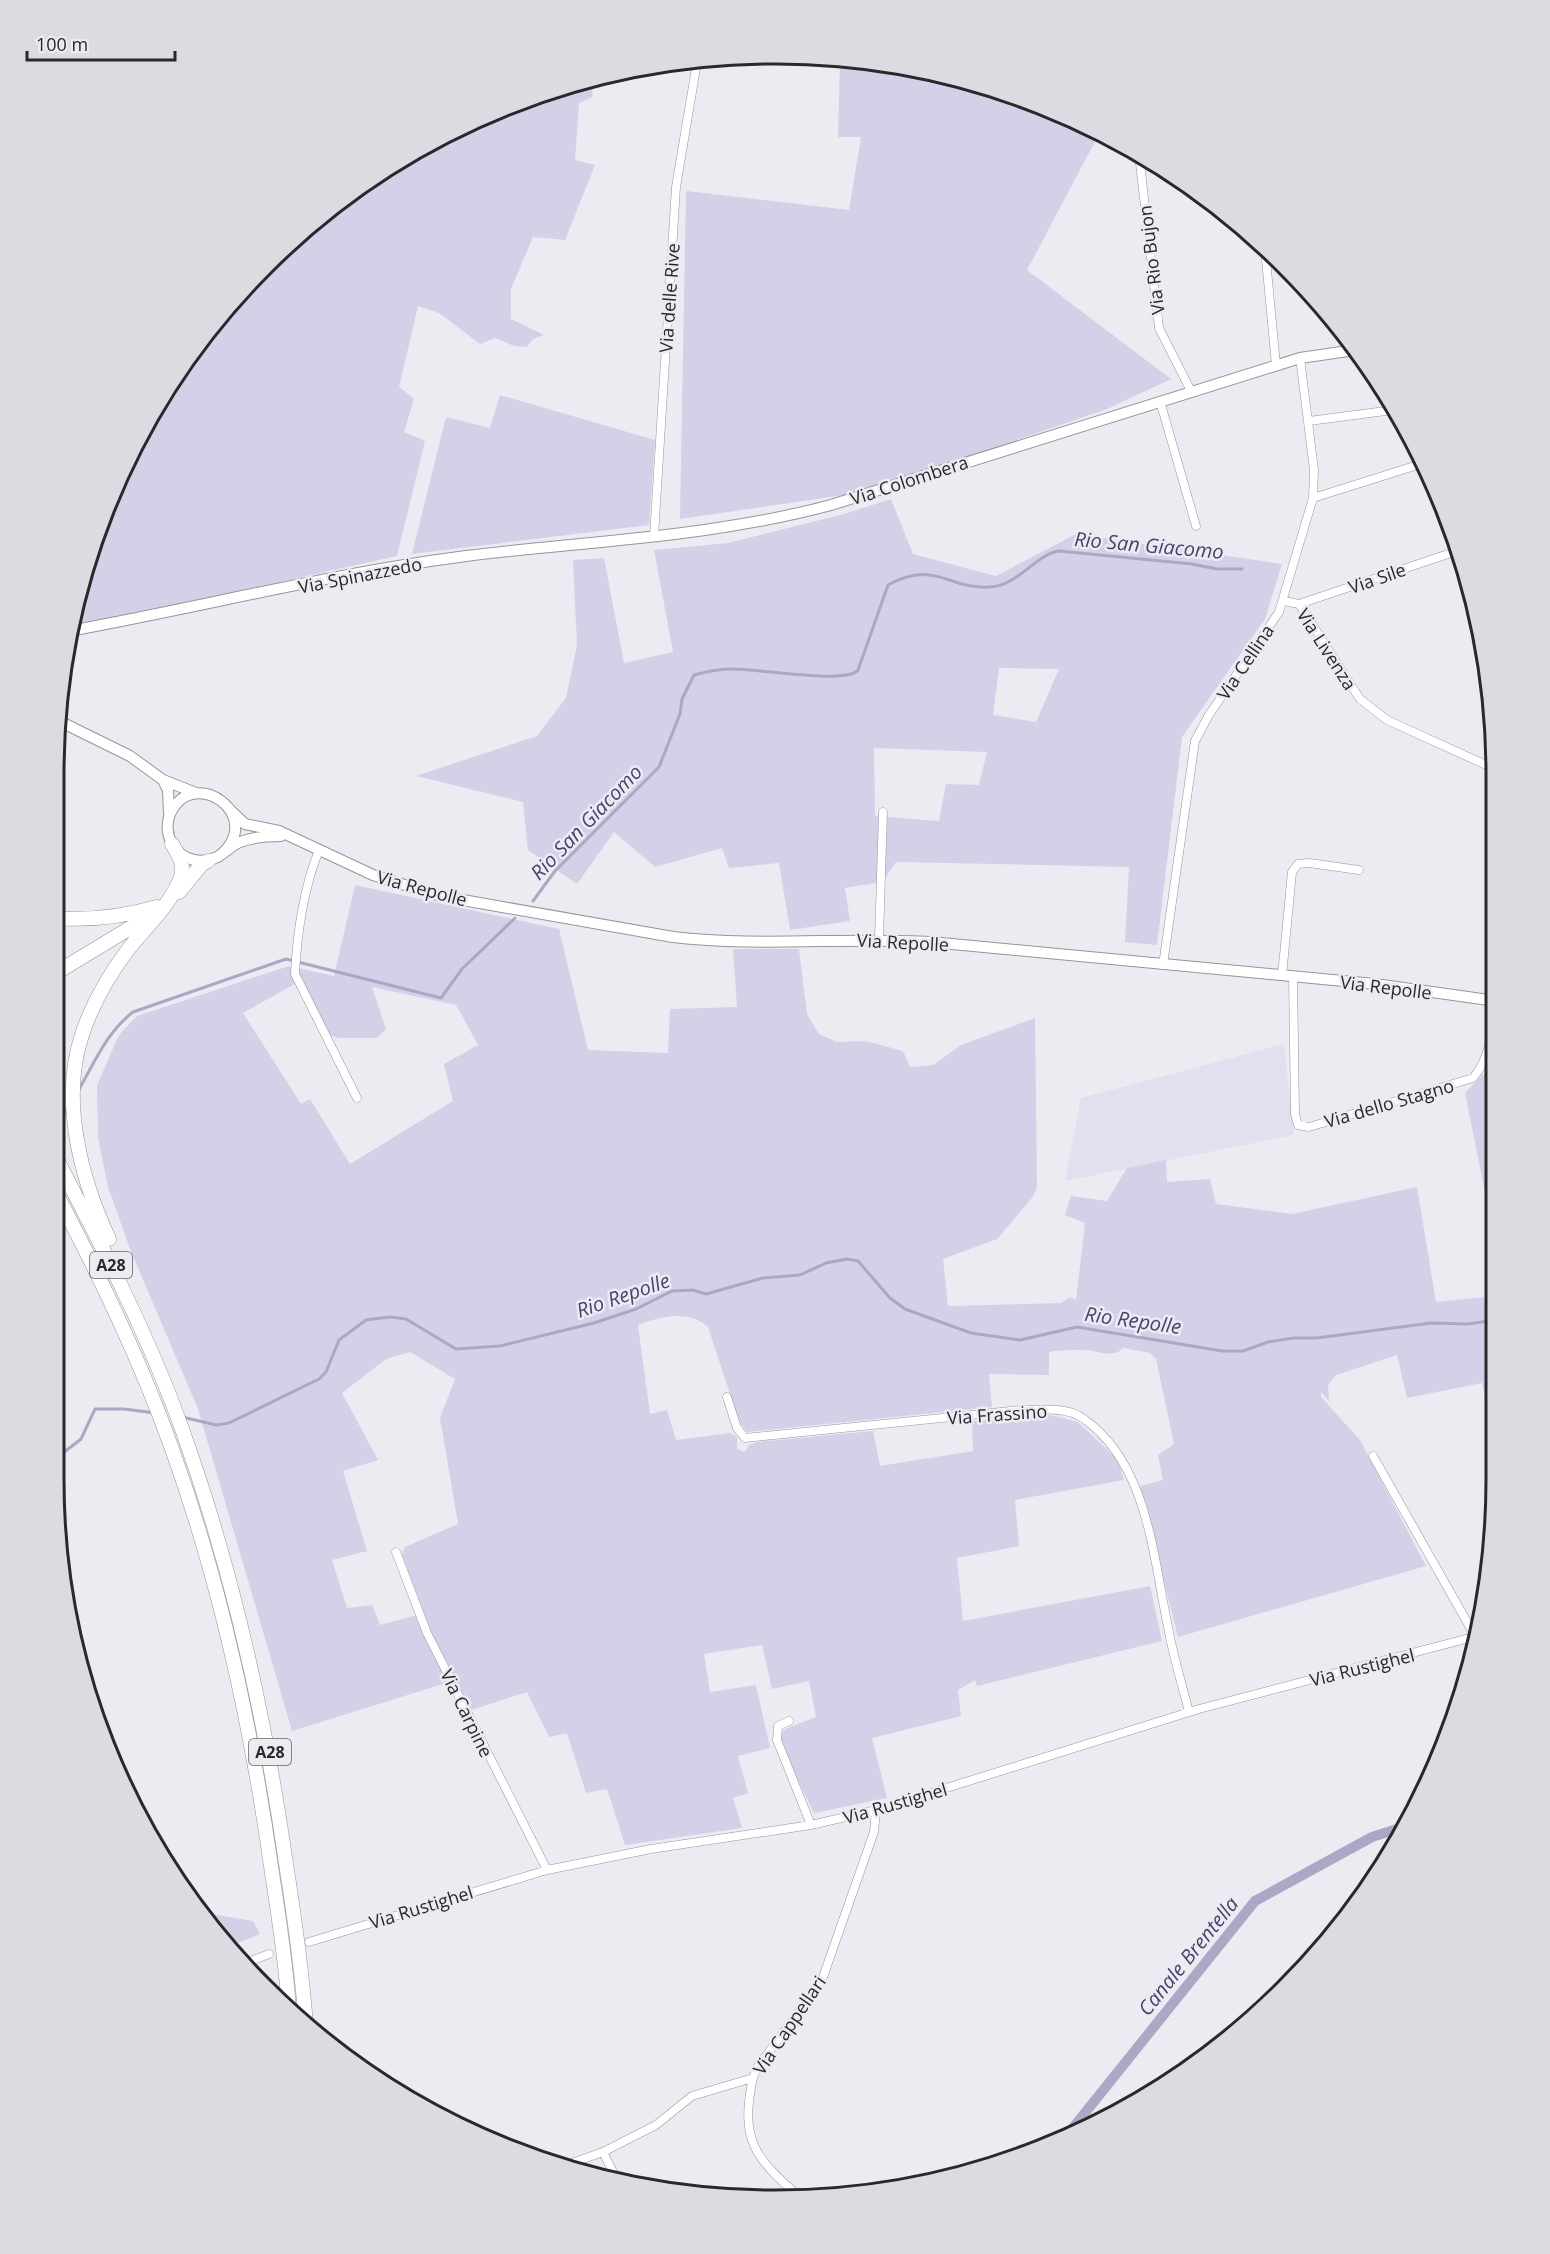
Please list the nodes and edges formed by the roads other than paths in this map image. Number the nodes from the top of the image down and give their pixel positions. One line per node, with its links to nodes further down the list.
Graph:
1 (696, 70): 14 (street, Via delle Rive)
2 (1140, 166): 7 (street, Via Rio Bujon)
3 (1266, 263): 6 (street)
4 (1346, 351): 5 (street, Via Colombera)
5 (1300, 358): 6 (street, Via Colombera); 10 (street, Via Cellina)
6 (1276, 365): 7 (street, Via Colombera)
7 (1191, 391): 8 (street, Via Colombera)
8 (1160, 401): 13 (street); 14 (street, Via Colombera)
9 (1385, 411): 10 (street)
10 (1309, 421): 12 (street, Via Cellina)
11 (1414, 466): 12 (street)
12 (1313, 498): 16 (street, Via Cellina)
13 (1196, 526)
14 (654, 536): 18 (street, Via Spinazzedo)
15 (1450, 553): 17 (street, Via Sile)
16 (1284, 601): 17 (street, Via Livenza); 34 (street, Via Cellina)
17 (1299, 604): 20 (street, Via Livenza)
18 (79, 630)
19 (67, 724): 21 (street, Via Repolle)
20 (1486, 765)
21 (163, 780): 22 (street, Via Repolle); 25 (street)
22 (198, 793): 23 (street, Via Repolle); 25 (street)
23 (231, 811): 26 (street, Via Repolle); 29 (street)
24 (883, 812): 33 (street)
25 (169, 818): 27 (street)
26 (291, 836): 28 (street, Via Repolle); 29 (street, Via Repolle)
27 (172, 844): 29 (street); 31 (highway)
28 (319, 850): 33 (street, Via Repolle); 39 (street)
29 (213, 859): 31 (highway)
30 (1359, 870): 36 (street)
31 (165, 905): 32 (highway); 35 (highway); 42 (highway)
32 (64, 919)
33 (879, 939): 34 (street, Via Repolle)
34 (1163, 965): 36 (street, Via Repolle)
35 (64, 968)
36 (1287, 977): 37 (street, Via Repolle); 38 (street, Via dello Stagno)
37 (1486, 999)
38 (1486, 1059)
39 (357, 1098)
40 (64, 1173): 42 (highway, A28)
41 (64, 1209): 56 (highway, A28)
42 (156, 1364): 57 (highway, A28)
43 (727, 1397): 48 (street, Via Frassino)
44 (1373, 1456): 46 (street, Via Rustighel)
45 (396, 1552): 52 (street, Via Carpine)
46 (1470, 1626)
47 (1467, 1638): 48 (street, Via Rustighel)
48 (1190, 1712): 50 (street, Via Rustighel)
49 (789, 1721): 51 (street)
50 (876, 1810): 51 (street, Via Rustighel); 58 (street, Via Cappellari)
51 (811, 1825): 52 (street, Via Rustighel)
52 (548, 1870): 53 (street, Via Rustighel)
53 (309, 1942)
54 (269, 1954): 55 (street)
55 (253, 1960)
56 (287, 1994)
57 (305, 2011)
58 (753, 2078): 59 (street, Via Cappellari); 62 (street)
59 (603, 2152): 60 (street, Via Cappellari); 61 (street)
60 (577, 2161)
61 (612, 2170)
62 (792, 2189)

